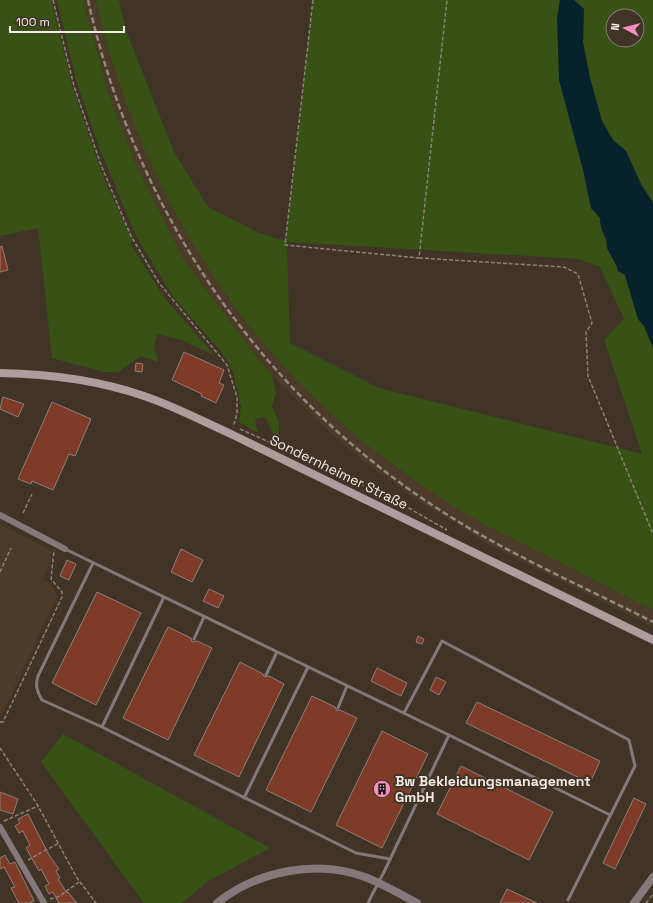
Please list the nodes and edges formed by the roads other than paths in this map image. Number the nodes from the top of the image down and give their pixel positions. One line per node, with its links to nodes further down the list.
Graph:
1 (0, 373): 8 (main road, Sondernheimer Straße)
2 (0, 515): 3 (street)
3 (65, 549): 4 (lane)
4 (93, 563): 5 (lane); 15 (lane)
5 (164, 597): 6 (lane); 15 (lane)
6 (204, 617): 7 (lane); 9 (lane)
7 (194, 639)
8 (653, 640)
9 (277, 652): 10 (lane); 11 (lane)
10 (308, 667): 12 (lane); 17 (lane)
11 (266, 675)
12 (348, 686): 13 (lane); 14 (lane)
13 (338, 708)
14 (404, 713): 16 (lane); 18 (lane)
15 (102, 727): 17 (lane)
16 (449, 735): 18 (lane); 20 (lane)
17 (244, 798): 20 (lane)
18 (610, 815): 22 (lane)
19 (0, 827): 23 (street)
20 (390, 859): 25 (lane, bridge)
21 (653, 877): 27 (street)
22 (568, 900)
23 (43, 902)
24 (217, 903): 26 (street)
25 (368, 903)
26 (417, 903)
27 (634, 903)

